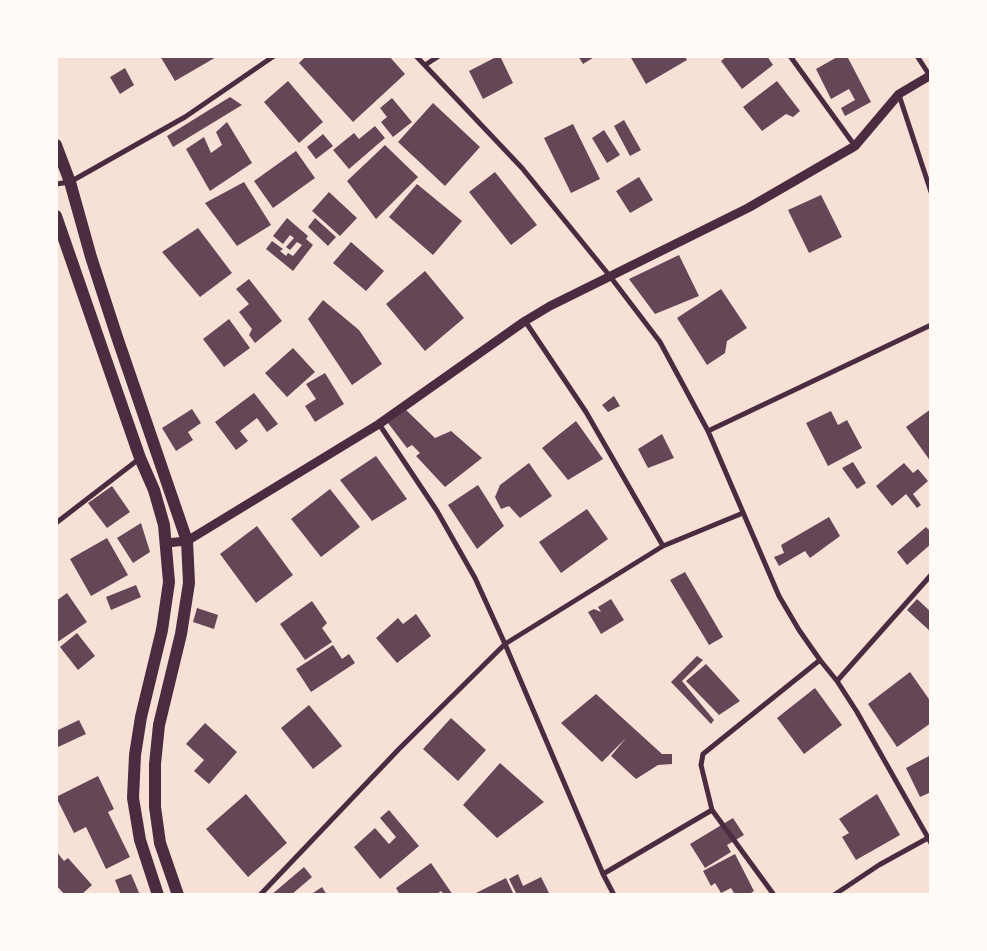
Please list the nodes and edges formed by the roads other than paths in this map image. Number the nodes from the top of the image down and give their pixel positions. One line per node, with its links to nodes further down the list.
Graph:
1 (274, 56): 11 (street)
2 (416, 56): 6 (street)
3 (439, 56): 6 (street)
4 (790, 56): 10 (street)
5 (917, 56): 7 (street)
6 (426, 65): 15 (street)
7 (930, 75): 8 (street)
8 (898, 94): 10 (street); 13 (street)
9 (56, 145): 11 (main road)
10 (855, 146): 15 (street)
11 (70, 182): 12 (street); 23 (main road)
12 (56, 184)
13 (931, 192)
14 (56, 216): 20 (main road)
15 (609, 275): 16 (street); 19 (street)
16 (525, 321): 18 (street); 25 (street)
17 (931, 325): 19 (street)
18 (379, 424): 23 (street); 27 (street)
19 (708, 431): 21 (street)
20 (140, 458): 22 (street); 24 (main road)
21 (743, 513): 25 (street); 28 (street)
22 (56, 523)
23 (187, 541): 24 (street); 34 (main road)
24 (166, 543): 33 (main road)
25 (663, 546): 27 (street)
26 (931, 575): 29 (street)
27 (505, 644): 32 (street); 35 (street)
28 (820, 660): 29 (street); 30 (street)
29 (837, 681): 31 (street)
30 (712, 810): 32 (street); 37 (street)
31 (929, 840): 38 (street)
32 (603, 874): 36 (street)
33 (158, 895)
34 (178, 895)
35 (260, 895)
36 (614, 895)
37 (774, 895)
38 (834, 895)

